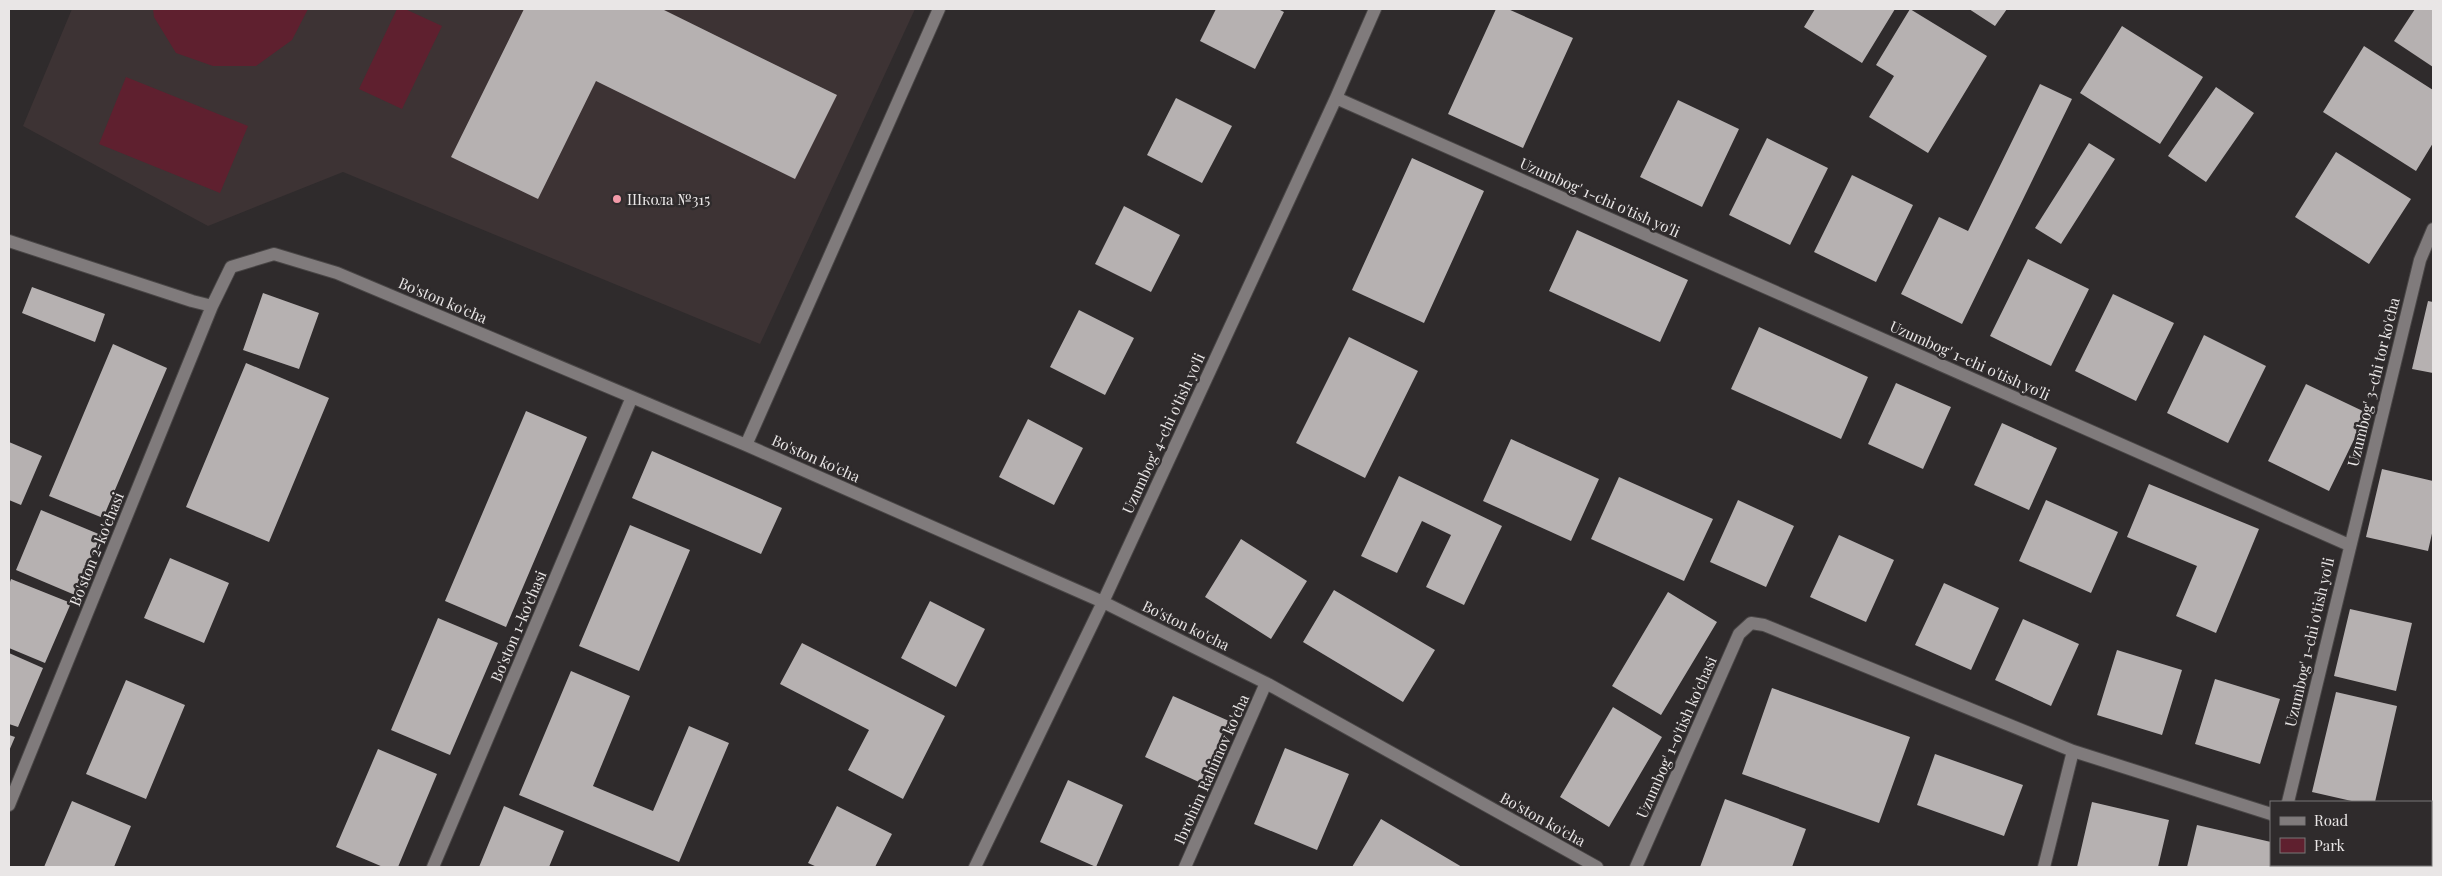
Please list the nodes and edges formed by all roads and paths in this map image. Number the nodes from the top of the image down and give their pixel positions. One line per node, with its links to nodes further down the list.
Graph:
1 (939, 9): 8 (street)
2 (1375, 9): 3 (street, Uzumbog' 4-chi o'tish yo'li)
3 (1336, 98): 9 (street, Uzumbog' 1-chi o'tish yo'li); 10 (street, Uzumbog' 4-chi o'tish yo'li)
4 (2433, 229): 9 (street, Uzumbog' 3-chi tor ko'cha)
5 (9, 241): 6 (street)
6 (212, 306): 7 (street, Bo'ston ko'cha); 14 (street, Bo'ston 2-ko'chasi)
7 (632, 397): 8 (street, Bo'ston ko'cha); 16 (street, Bo'ston 1-ko'chasi)
8 (746, 445): 10 (street, Bo'ston ko'cha)
9 (2349, 545): 13 (street, Uzumbog' 1-chi o'tish yo'li)
10 (1103, 602): 11 (street, Bo'ston ko'cha); 17 (street, Uzumbog' 4-chi o'tish yo'li)
11 (1266, 683): 18 (street, Ibrohim Rahimov ko'cha); 19 (street, Bo'ston ko'cha)
12 (2073, 751): 15 (street); 20 (street, Uzumbog' 1-o'tish ko'chasi); 21 (street)
13 (2288, 801)
14 (9, 805)
15 (2270, 814)
16 (433, 867)
17 (974, 867)
18 (1185, 867)
19 (1597, 867)
20 (1636, 867)
21 (2044, 867)

